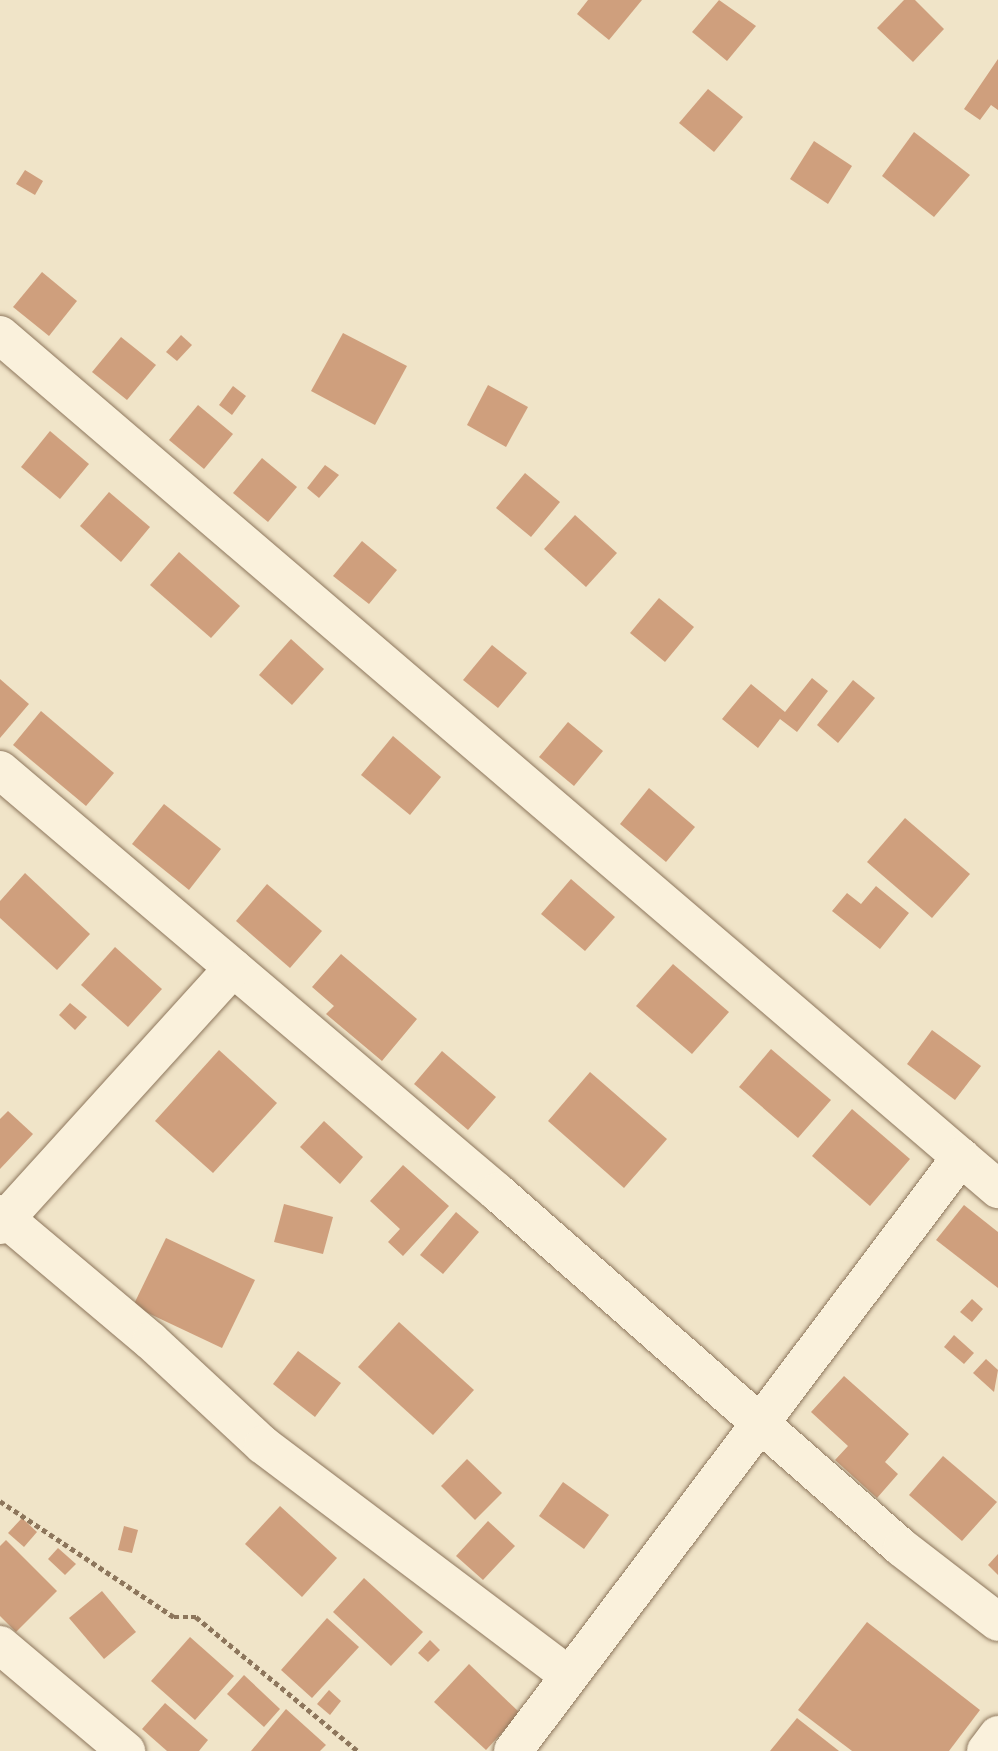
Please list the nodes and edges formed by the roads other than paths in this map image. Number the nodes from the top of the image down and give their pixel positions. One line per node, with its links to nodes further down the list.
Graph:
1 (0, 335): 4 (street)
2 (0, 770): 3 (street)
3 (233, 968): 6 (street); 7 (street)
4 (961, 1157): 5 (street); 7 (street)
5 (998, 1189)
6 (2, 1219): 10 (street)
7 (760, 1421): 8 (street); 10 (street)
8 (998, 1622)
9 (0, 1645): 12 (street)
10 (568, 1675): 13 (street)
11 (998, 1735): 14 (street)
12 (126, 1751)
13 (513, 1751)
14 (986, 1751)

